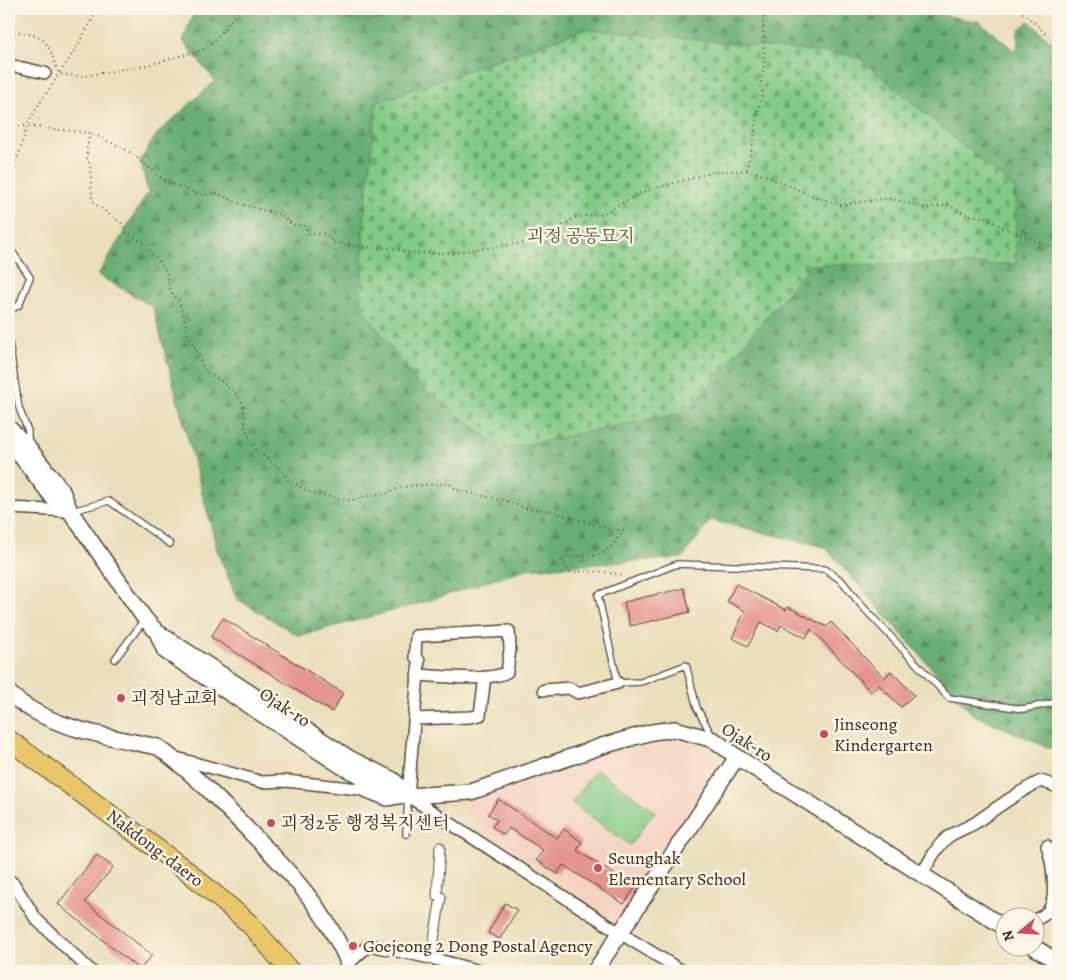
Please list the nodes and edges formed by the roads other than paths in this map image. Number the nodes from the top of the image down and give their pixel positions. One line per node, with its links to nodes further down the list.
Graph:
1 (9, 61): 2 (street)
2 (9, 65)
3 (9, 247): 4 (lane)
4 (9, 311)
5 (9, 342): 8 (lane)
6 (9, 428): 8 (street, Ojak-ro)
7 (9, 444): 10 (street, Ojak-ro)
8 (28, 447): 10 (street, Ojak-ro)
9 (9, 508): 10 (street)
10 (70, 512): 11 (lane); 12 (street, Ojak-ro)
11 (170, 544)
12 (144, 619): 13 (lane); 26 (street, Ojak-ro)
13 (115, 659)
14 (417, 675): 15 (street); 15 (street); 20 (street)
15 (485, 677): 20 (street)
16 (618, 683): 17 (street); 19 (lane); 22 (lane)
17 (544, 690)
18 (9, 693): 23 (street)
19 (1058, 702)
20 (414, 719): 26 (street)
21 (9, 740): 41 (main road, Nakdong-daero)
22 (714, 740): 24 (street, Ojak-ro); 26 (street, Ojak-ro)
23 (170, 757): 26 (street); 39 (street)
24 (737, 758): 31 (street, Ojak-ro); 35 (street)
25 (1058, 787): 31 (street)
26 (408, 796): 27 (lane); 35 (street)
27 (406, 834)
28 (1047, 846): 30 (street)
29 (440, 847): 37 (street)
30 (1055, 868): 33 (street)
31 (921, 875): 34 (street, Ojak-ro)
32 (9, 880): 40 (street)
33 (1054, 912)
34 (994, 920)
35 (620, 933): 43 (street); 44 (street)
36 (1044, 953): 38 (street)
37 (431, 958): 39 (street); 42 (street)
38 (1058, 962)
39 (345, 968)
40 (91, 971)
41 (286, 971)
42 (479, 971)
43 (595, 971)
44 (682, 971)

